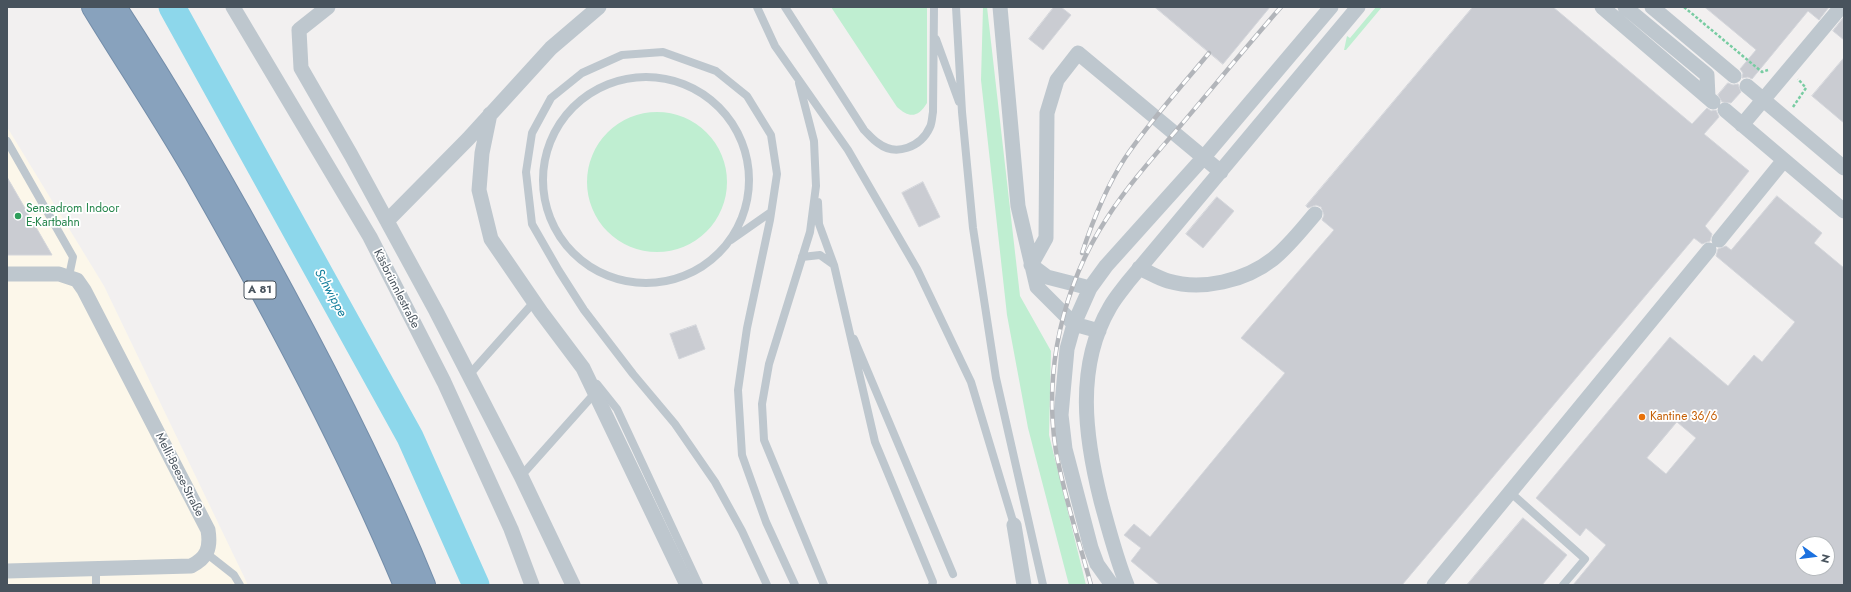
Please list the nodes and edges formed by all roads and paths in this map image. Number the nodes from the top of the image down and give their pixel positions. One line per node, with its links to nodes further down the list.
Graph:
1 (94, 7): 64 (highway, A 81)
2 (115, 7): 65 (highway, A 81)
3 (233, 7): 66 (street, Käsbrünnlestraße)
4 (328, 7): 38 (street)
5 (599, 7): 26 (street)
6 (757, 7): 21 (lane)
7 (785, 7): 18 (lane)
8 (934, 7): 18 (lane)
9 (956, 7): 25 (lane)
10 (1000, 7): 42 (street)
11 (1331, 7): 30 (street)
12 (1358, 7): 33 (street)
13 (1602, 7): 24 (street)
14 (1625, 7): 24 (street)
15 (1652, 7): 20 (street)
16 (1684, 7): 19 (path)
17 (1841, 7): 19 (street)
18 (934, 33): 25 (lane)
19 (1789, 69): 23 (street); 27 (path)
20 (1734, 76)
21 (798, 78): 34 (lane); 56 (lane)
22 (1747, 86): 23 (street)
23 (1763, 100): 27 (street); 28 (street)
24 (1715, 103): 28 (street)
25 (962, 112): 76 (lane)
26 (490, 114): 38 (street); 47 (street)
27 (1784, 117): 32 (street)
28 (1742, 125): 31 (street)
29 (7, 141): 45 (lane)
30 (1204, 157): 33 (street); 42 (street); 46 (street)
31 (1784, 160): 35 (street); 55 (street)
32 (1844, 168)
33 (1220, 172): 43 (street)
34 (816, 186): 40 (lane); 41 (lane)
35 (1844, 211)
36 (771, 212): 39 (lane); 70 (lane); 71 (lane)
37 (1315, 214): 43 (street)
38 (387, 221): 52 (street)
39 (729, 242): 39 (lane)
40 (802, 257): 41 (lane); 72 (lane)
41 (834, 265): 48 (lane)
42 (1031, 265): 46 (street); 49 (street)
43 (1139, 268): 50 (street)
44 (7, 274): 45 (street)
45 (69, 276): 57 (street, Melli-Beese-Straße)
46 (1090, 288): 49 (street)
47 (534, 302): 51 (street); 52 (lane)
48 (843, 310): 60 (lane); 73 (lane)
49 (1074, 324): 50 (street); 61 (street)
50 (1099, 331): 77 (street)
51 (583, 368): 53 (street); 69 (lane)
52 (469, 375): 54 (street)
53 (595, 393): 54 (lane); 68 (street)
54 (521, 476): 67 (street)
55 (1511, 493): 78 (street); 79 (lane)
56 (1014, 525): 74 (street); 75 (lane)
57 (206, 554): 58 (street); 63 (lane)
58 (96, 568): 59 (street); 62 (lane)
59 (7, 570)
60 (953, 574)
61 (1110, 584)
62 (96, 585)
63 (240, 585)
64 (405, 585)
65 (424, 585)
66 (532, 585)
67 (572, 585)
68 (687, 585)
69 (699, 585)
70 (767, 585)
71 (795, 585)
72 (824, 585)
73 (932, 585)
74 (1024, 585)
75 (1030, 585)
76 (1043, 585)
77 (1127, 585)
78 (1434, 585)
79 (1563, 585)

